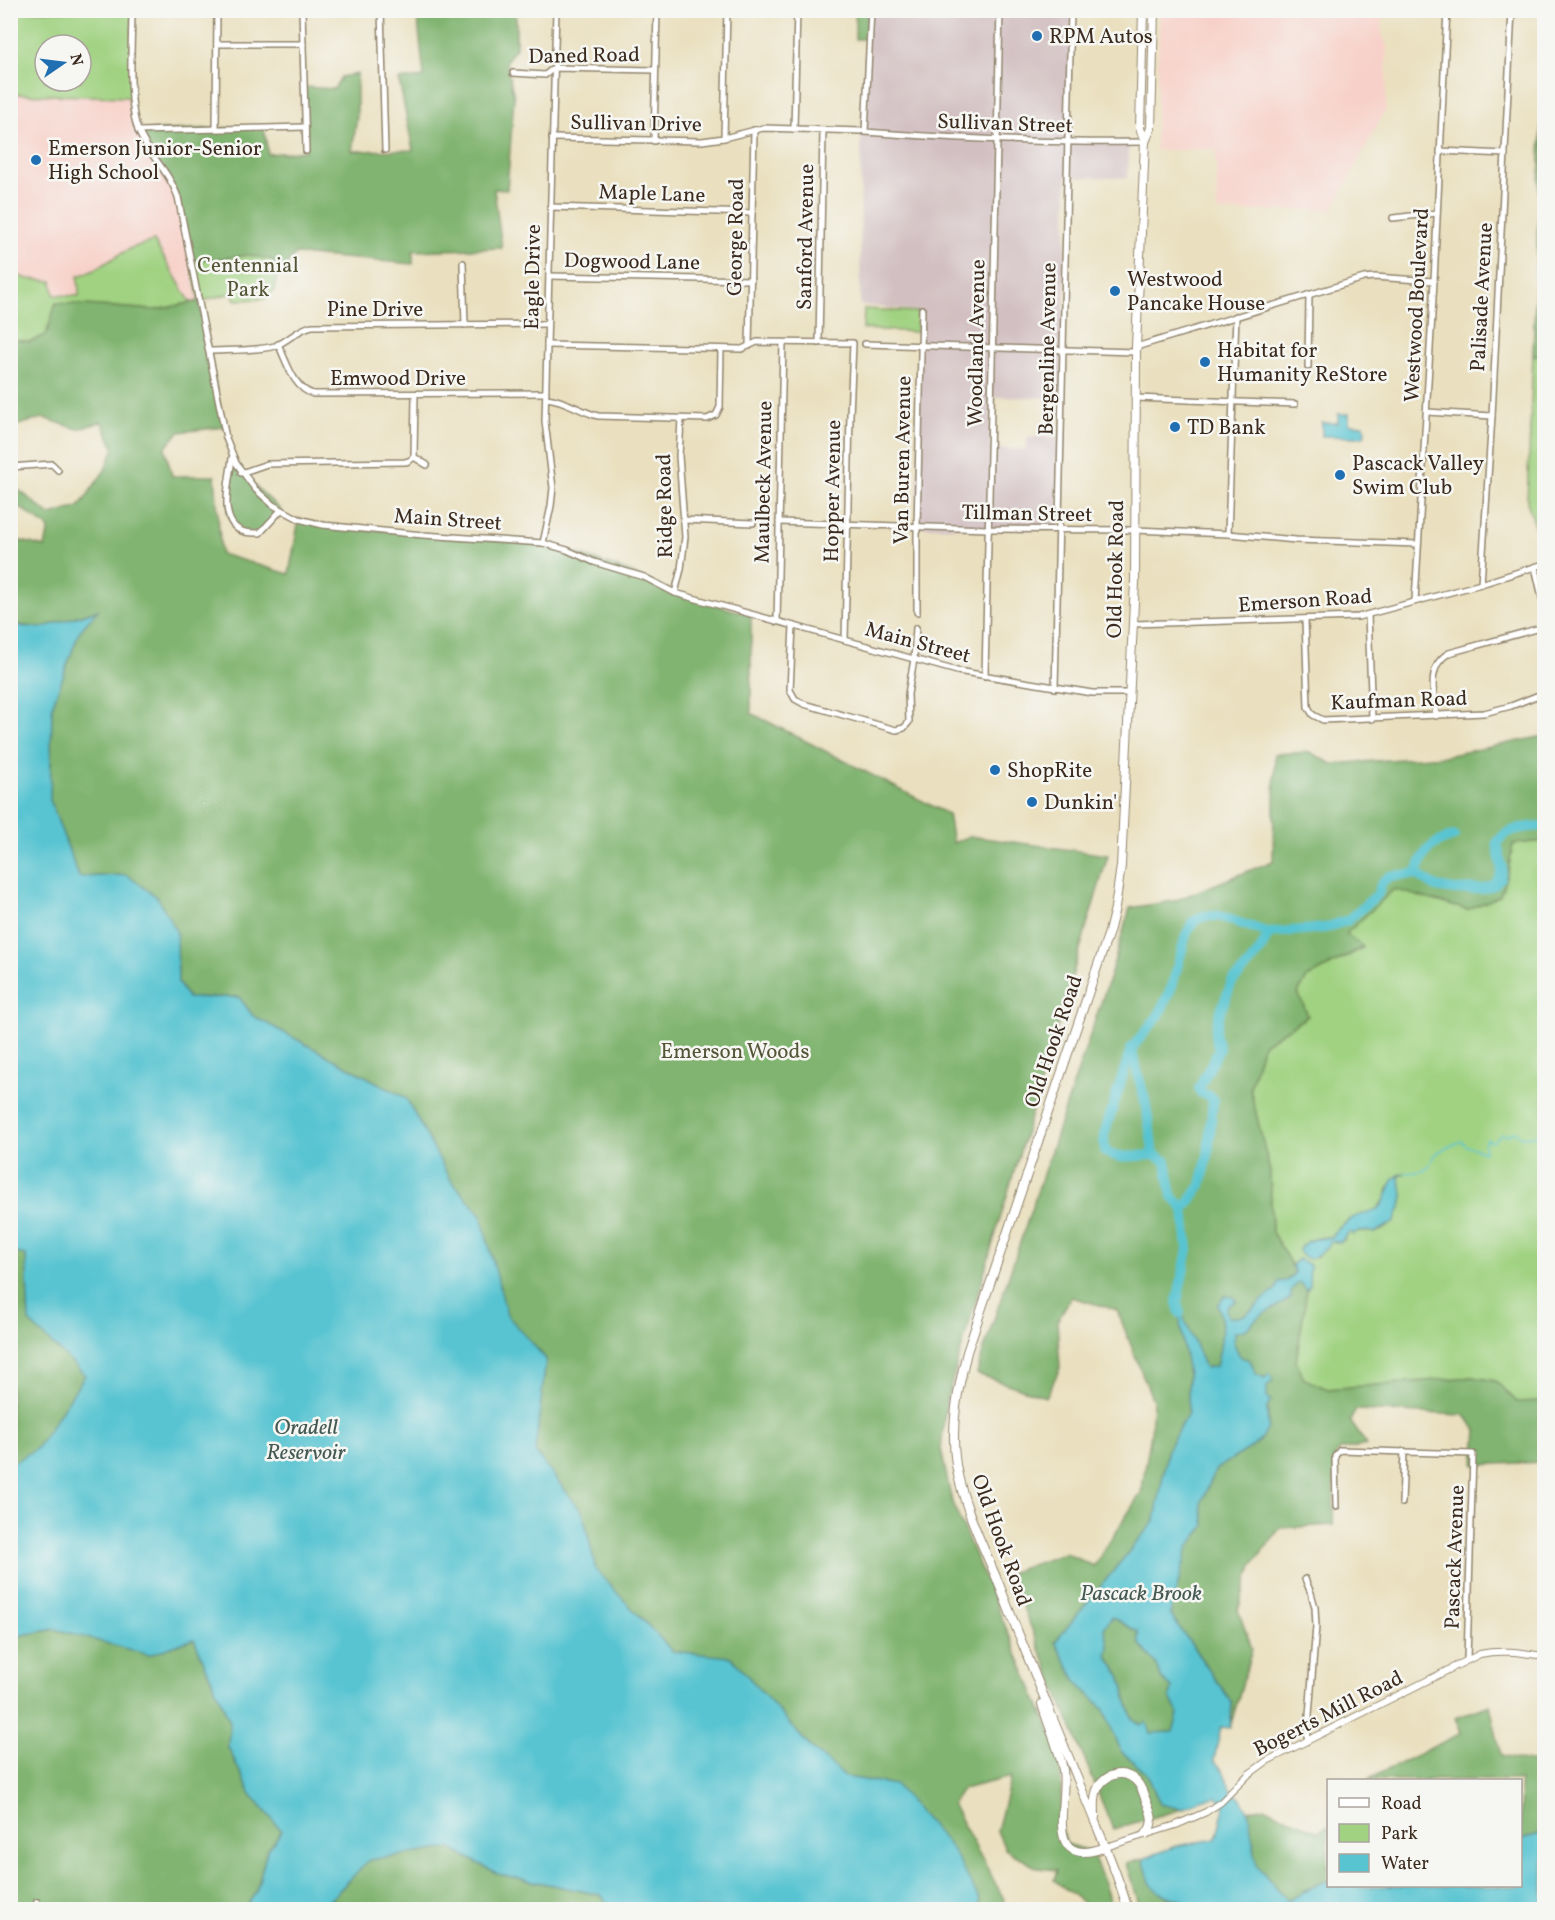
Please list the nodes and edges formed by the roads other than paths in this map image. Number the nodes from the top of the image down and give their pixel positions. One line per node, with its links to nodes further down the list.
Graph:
1 (132, 10): 27 (street, Main Street)
2 (217, 10): 18 (street)
3 (302, 10): 19 (street)
4 (381, 10): 36 (street)
5 (556, 10): 20 (street, Eagle Drive)
6 (657, 10): 21 (street)
7 (727, 10): 31 (street)
8 (797, 10): 25 (street)
9 (871, 10): 29 (street)
10 (1000, 10): 32 (street, Woodland Avenue)
11 (1071, 10): 35 (street, Bergenline Avenue)
12 (1143, 10): 34 (main road, Old Hook Road)
13 (1154, 10): 34 (main road, Old Hook Road)
14 (1447, 10): 37 (street, Westwood Boulevard)
15 (1512, 10): 39 (street, Palisade Avenue)
16 (1531, 10): 17 (street)
17 (1545, 12)
18 (217, 44): 19 (street); 24 (street)
19 (303, 44): 23 (street)
20 (554, 68): 21 (street, Daned Road); 22 (street, Daned Road); 30 (street, Eagle Drive)
21 (656, 70): 33 (street)
22 (513, 73)
23 (305, 127): 24 (street); 38 (street)
24 (216, 128): 27 (street)
25 (794, 129): 26 (street, Sullivan Drive); 28 (street, Sullivan Drive)
26 (754, 130): 31 (street, Sullivan Drive); 41 (street, George Road)
27 (138, 131): 64 (street, Main Street)
28 (823, 131): 29 (street, Sullivan Drive); 54 (street, Sanford Avenue)
29 (863, 131): 32 (street, Sullivan Street)
30 (552, 138): 33 (street, Sullivan Drive); 40 (street, Eagle Drive)
31 (724, 138): 33 (street, Sullivan Drive)
32 (997, 140): 35 (street, Sullivan Street); 60 (street, Woodland Avenue)
33 (654, 141)
34 (1145, 142): 35 (street, Sullivan Street); 62 (main road, Old Hook Road)
35 (1068, 143): 63 (street, Bergenline Avenue)
36 (385, 150)
37 (1440, 150): 39 (street); 42 (street, Westwood Boulevard)
38 (306, 151)
39 (1505, 154): 72 (street, Palisade Avenue)
40 (550, 207): 41 (street, Maple Lane); 45 (street, Eagle Drive)
41 (752, 213): 46 (street, George Road)
42 (1437, 213): 43 (street); 47 (street, Westwood Boulevard)
43 (1393, 218)
44 (463, 263): 52 (street)
45 (549, 276): 46 (street, Dogwood Lane); 51 (street, Eagle Drive)
46 (751, 280): 58 (street, George Road)
47 (1434, 281): 48 (street); 71 (street, Westwood Boulevard)
48 (1309, 294): 50 (street); 65 (street)
49 (922, 309): 59 (street, Van Buren Avenue)
50 (1236, 316): 62 (street); 69 (street)
51 (548, 324): 52 (street, Pine Drive); 57 (street, Eagle Drive)
52 (465, 325): 55 (street, Pine Drive)
53 (783, 342): 54 (street); 58 (street); 82 (street, Maulbeck Avenue)
54 (819, 343): 84 (street, Hopper Avenue)
55 (278, 344): 64 (street, Pine Drive); 66 (street, Emwood Drive)
56 (865, 344): 59 (street)
57 (547, 345): 61 (street); 67 (street, Eagle Drive)
58 (749, 345): 61 (street)
59 (920, 346): 60 (street); 85 (street, Van Buren Avenue)
60 (992, 348): 63 (street); 86 (street, Woodland Avenue)
61 (721, 349): 73 (street, Emwood Drive)
62 (1136, 349): 63 (street); 68 (main road, Old Hook Road)
63 (1063, 350): 87 (street, Bergenline Avenue)
64 (209, 351): 74 (street, Main Street)
65 (1308, 367)
66 (415, 394): 67 (street, Emwood Drive); 75 (street)
67 (546, 396): 73 (street, Emwood Drive); 90 (street, Eagle Drive)
68 (1135, 398): 69 (street); 88 (main road, Old Hook Road)
69 (1233, 401): 70 (street); 89 (street)
70 (1295, 404)
71 (1427, 412): 72 (street); 91 (street, Westwood Boulevard)
72 (1492, 416): 94 (street, Palisade Avenue)
73 (681, 419): 81 (street, Ridge Road)
74 (233, 456): 79 (street, Main Street); 80 (street)
75 (414, 457): 76 (street); 79 (street)
76 (427, 465)
77 (10, 466): 78 (street)
78 (58, 470)
79 (241, 473): 80 (street, Main Street)
80 (281, 510): 90 (street, Main Street)
81 (684, 520): 83 (street); 95 (street, Ridge Road)
82 (779, 522): 84 (street, Tillman Street); 101 (street, Maulbeck Avenue)
83 (753, 523)
84 (848, 525): 85 (street, Tillman Street); 106 (street, Hopper Avenue)
85 (917, 527): 86 (street, Tillman Street); 98 (street, Van Buren Avenue)
86 (988, 529): 87 (street, Tillman Street); 108 (street, Woodland Avenue)
87 (1059, 530): 88 (street, Tillman Street); 109 (street, Bergenline Avenue)
88 (1135, 530): 89 (street, Tillman Street); 102 (main road, Old Hook Road)
89 (1228, 534): 91 (street, Tillman Street)
90 (543, 543): 95 (street, Main Street)
91 (1418, 544): 96 (street, Westwood Boulevard)
92 (1545, 564): 93 (street, Emerson Road)
93 (1535, 567): 94 (street, Emerson Road); 97 (street)
94 (1481, 584): 96 (street, Emerson Road)
95 (675, 593): 101 (street, Main Street)
96 (1415, 601): 99 (street, Emerson Road)
97 (1545, 606)
98 (917, 612)
99 (1368, 615): 100 (street, Emerson Road); 113 (street)
100 (1305, 620): 102 (street, Emerson Road); 113 (street, Kaufman Road)
101 (777, 622): 103 (street, Main Street)
102 (1133, 624): 110 (main road, Old Hook Road)
103 (793, 626): 106 (street, Main Street); 107 (street)
104 (1545, 627): 112 (street)
105 (916, 628): 107 (street)
106 (845, 640): 107 (street, Main Street)
107 (914, 659): 108 (street, Main Street)
108 (985, 676): 109 (street, Main Street)
109 (1055, 688): 110 (street, Main Street)
110 (1130, 693): 120 (main road, Old Hook Road)
111 (1545, 693): 112 (street, Kaufman Road)
112 (1436, 716): 113 (street, Kaufman Road)
113 (1372, 719)
114 (1404, 1451): 115 (street); 116 (street); 119 (street, Pascack Avenue)
115 (1402, 1503)
116 (1336, 1507)
117 (1305, 1580): 121 (street)
118 (1545, 1656): 119 (street, Bogerts Mill Road)
119 (1467, 1660): 121 (street, Bogerts Mill Road)
120 (1035, 1676): 122 (main road, Old Hook Road); 124 (main road)
121 (1307, 1741): 123 (street, Bogerts Mill Road)
122 (1095, 1822): 123 (main road); 124 (main road, Old Hook Road)
123 (1146, 1834): 124 (street, Bogerts Mill Road)
124 (1106, 1847): 127 (main road, Old Hook Road)
125 (37, 1902): 126 (street)
126 (38, 1910)
127 (1128, 1910)

